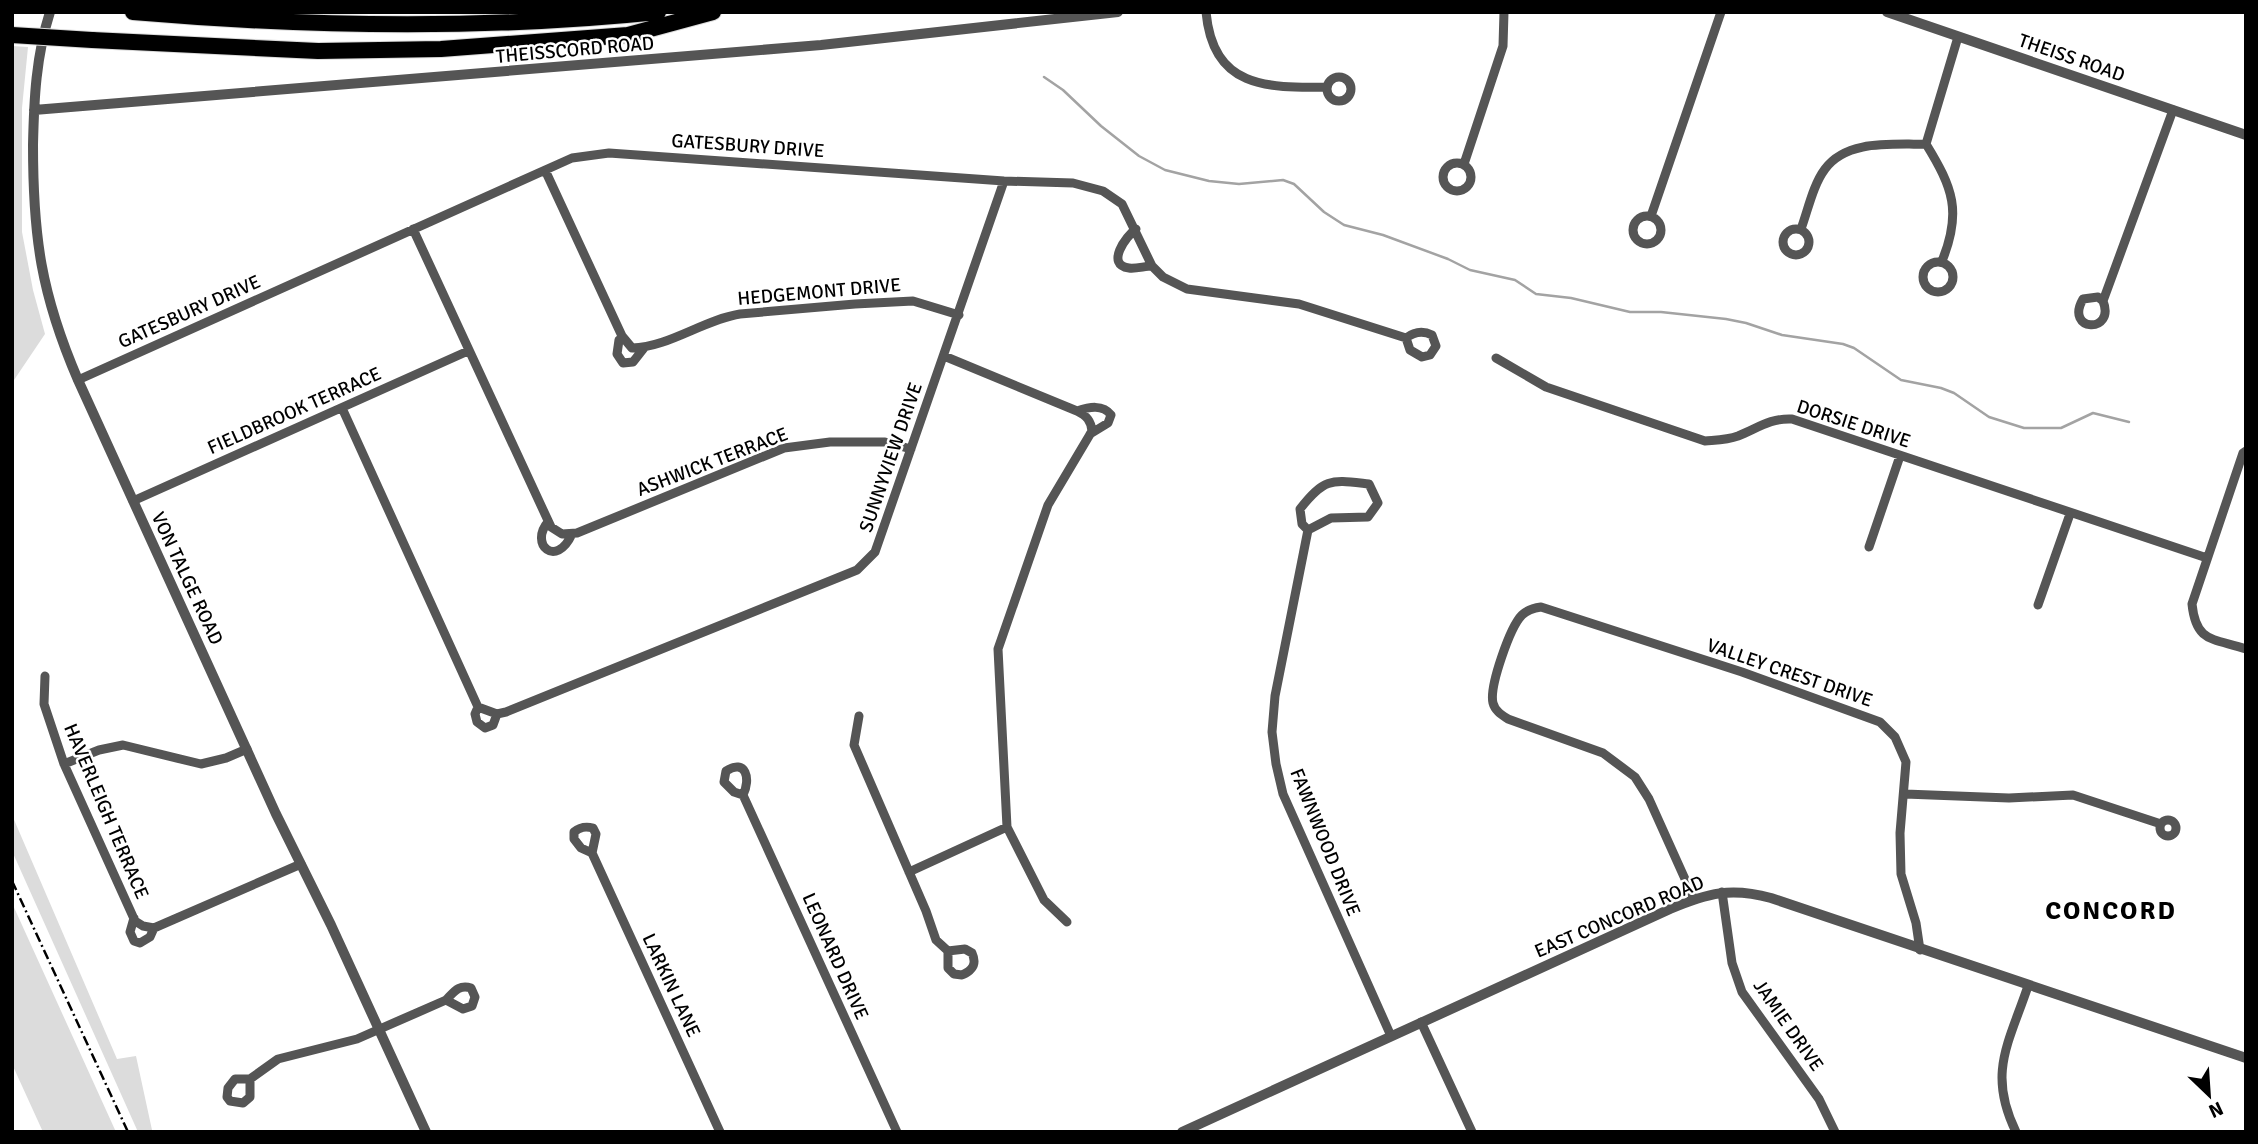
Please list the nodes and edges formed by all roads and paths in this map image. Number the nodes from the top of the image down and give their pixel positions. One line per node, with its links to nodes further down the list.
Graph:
1 (50, 12): 13 (street, VON TALGE ROAD)
2 (132, 12): 3 (highway)
3 (658, 12)
4 (713, 12): 10 (highway, bridge)
5 (1118, 12): 13 (street, THEISSCORD ROAD)
6 (1206, 12): 12 (street)
7 (1504, 12): 17 (street)
8 (1721, 12): 20 (street)
9 (1887, 12): 11 (street, THEISS ROAD)
10 (12, 35)
11 (1958, 37): 14 (street, THEISS ROAD); 16 (street)
12 (1327, 87)
13 (34, 110): 34 (street, VON TALGE ROAD)
14 (2173, 110): 15 (street, THEISS ROAD); 26 (street)
15 (2246, 135)
16 (1926, 144): 23 (street); 24 (street)
17 (1464, 164)
18 (545, 170): 19 (street, GATESBURY DRIVE); 21 (street, GATESBURY DRIVE); 28 (street, HEDGEMONT DRIVE)
19 (1003, 181): 22 (street, GATESBURY DRIVE); 27 (street, SUNNYVIEW DRIVE)
20 (1651, 216)
21 (413, 229): 31 (street, ASHWICK TERRACE); 34 (street, GATESBURY DRIVE)
22 (1136, 229): 25 (street, GATESBURY DRIVE); 25 (street)
23 (1801, 229)
24 (1942, 261)
25 (1152, 266): 29 (street)
26 (2104, 302)
27 (959, 315): 30 (street, HEDGEMONT DRIVE); 32 (street, SUNNYVIEW DRIVE)
28 (622, 338): 30 (street); 30 (street, HEDGEMONT DRIVE)
29 (1406, 338)
30 (644, 348)
31 (468, 351): 35 (street, FIELDBROOK TERRACE); 43 (street, ASHWICK TERRACE)
32 (944, 356): 36 (street); 38 (street, SUNNYVIEW DRIVE)
33 (1496, 358): 40 (street, DORSIE DRIVE)
34 (78, 380): 41 (street, VON TALGE ROAD)
35 (342, 408): 41 (street, FIELDBROOK TERRACE); 51 (street, SUNNYVIEW DRIVE)
36 (1077, 411): 37 (street); 37 (street)
37 (1090, 434): 59 (street)
38 (911, 449): 45 (street, ASHWICK TERRACE); 52 (street, SUNNYVIEW DRIVE)
39 (2246, 451): 47 (street)
40 (1899, 456): 42 (street, DORSIE DRIVE); 46 (street)
41 (133, 500): 54 (street, VON TALGE ROAD)
42 (2070, 514): 47 (street, DORSIE DRIVE); 48 (street)
43 (548, 522): 45 (street); 45 (street, ASHWICK TERRACE)
44 (1308, 530): 44 (street, FAWNWOOD DRIVE); 74 (street, FAWNWOOD DRIVE)
45 (572, 534)
46 (1869, 547)
47 (2207, 558): 49 (street)
48 (2038, 605)
49 (2246, 649)
50 (45, 676): 55 (street, HAVERLEIGH TERRACE)
51 (478, 707): 52 (street); 52 (street, SUNNYVIEW DRIVE)
52 (497, 714)
53 (859, 716): 62 (street)
54 (247, 749): 55 (street); 61 (street, VON TALGE ROAD)
55 (64, 764): 65 (street, HAVERLEIGH TERRACE)
56 (1905, 793): 58 (street); 64 (street, VALLEY CREST DRIVE); 68 (street, VALLEY CREST DRIVE)
57 (743, 795): 79 (street, LEONARD DRIVE)
58 (2161, 824)
59 (1007, 827): 62 (street); 66 (street)
60 (592, 853): 78 (street, LARKIN LANE)
61 (301, 864): 67 (street, HAVERLEIGH TERRACE); 73 (street, VON TALGE ROAD)
62 (909, 872): 69 (street)
63 (1722, 892): 64 (street, EAST CONCORD ROAD); 68 (street, EAST CONCORD ROAD); 82 (street, JAMIE DRIVE)
64 (1694, 899): 72 (street, EAST CONCORD ROAD)
65 (134, 918): 67 (street, HAVERLEIGH TERRACE); 67 (street, HAVERLEIGH TERRACE)
66 (1067, 922)
67 (154, 928)
68 (1920, 950): 70 (street, EAST CONCORD ROAD)
69 (948, 951)
70 (2028, 986): 75 (street, EAST CONCORD ROAD); 83 (street)
71 (446, 1000): 73 (street)
72 (1421, 1022): 74 (street, EAST CONCORD ROAD); 81 (street)
73 (380, 1029): 76 (street); 77 (street, VON TALGE ROAD)
74 (1391, 1036): 80 (street, EAST CONCORD ROAD)
75 (2246, 1058)
76 (250, 1079)
77 (426, 1132)
78 (720, 1132)
79 (897, 1132)
80 (1182, 1132)
81 (1472, 1132)
82 (1835, 1132)
83 (2015, 1132)

